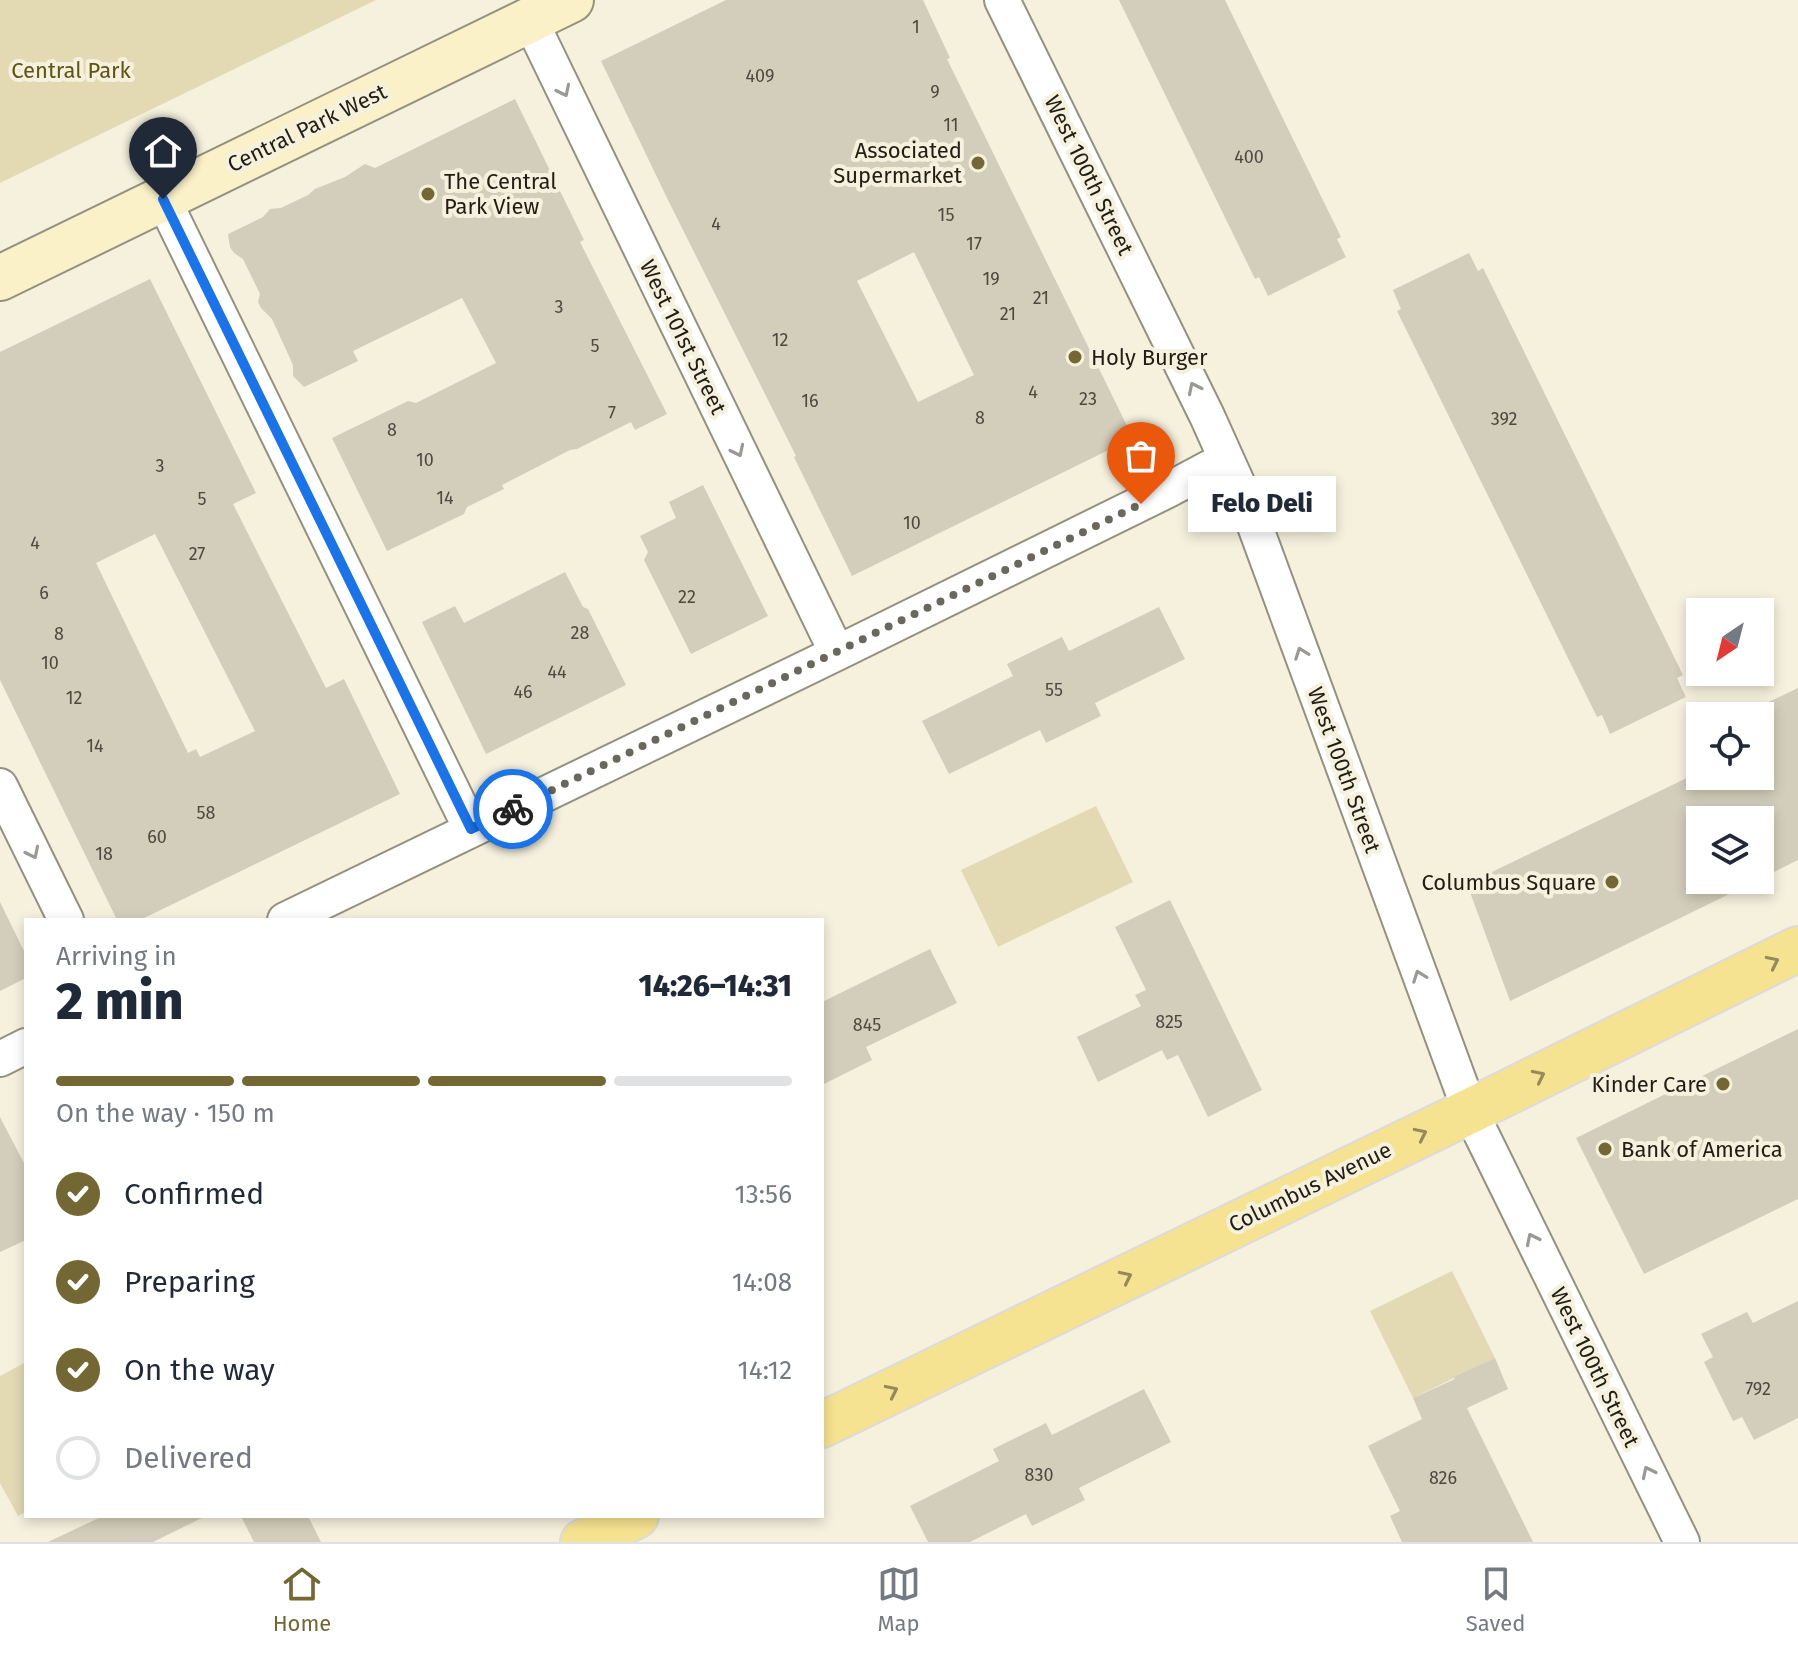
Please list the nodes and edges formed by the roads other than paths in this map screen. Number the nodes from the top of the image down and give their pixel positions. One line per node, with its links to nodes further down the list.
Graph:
1 (571, 0): 3 (main road, Central Park West)
2 (1002, 0): 6 (street, West 100th Street, one-way to 2)
3 (530, 20): 4 (main road, Central Park West); 7 (street, West 101st Street, one-way to 7)
4 (163, 199): 5 (main road, Central Park West); 9 (street)
5 (0, 278)
6 (1226, 459): 7 (street); 15 (street, West 100th Street, one-way to 6)
7 (837, 653): 9 (street)
8 (0, 786): 10 (street, one-way to 10)
9 (471, 829): 11 (street)
10 (65, 918)
11 (289, 918)
12 (1798, 949): 15 (main road, Columbus Avenue, one-way to 12)
13 (24, 1047): 14 (street)
14 (0, 1059)
15 (1470, 1111): 16 (main road, Columbus Avenue, one-way to 15); 19 (street, West 100th Street, one-way to 15)
16 (824, 1424)
17 (632, 1518): 18 (main road)
18 (583, 1542)
19 (1682, 1542)

